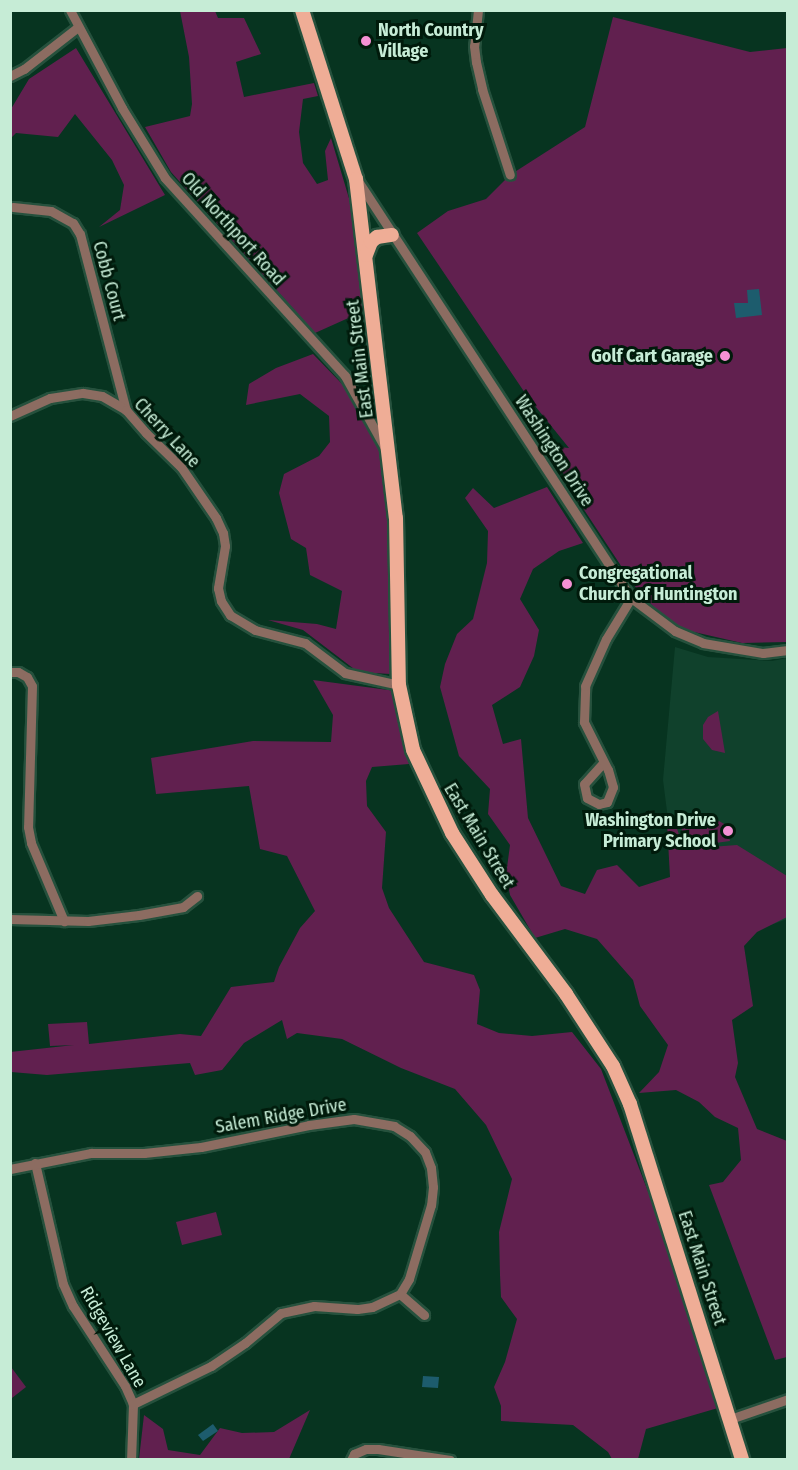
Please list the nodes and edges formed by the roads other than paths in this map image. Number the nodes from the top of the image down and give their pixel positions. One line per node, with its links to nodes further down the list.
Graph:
1 (70, 10): 4 (street, Old Northport Road)
2 (302, 10): 7 (main road, East Main Street)
3 (478, 10): 6 (street)
4 (78, 27): 5 (street); 13 (street, Old Northport Road)
5 (10, 76)
6 (510, 175)
7 (356, 179): 9 (street, Washington Drive); 10 (main road, East Main Street)
8 (13, 207): 11 (street, Cobb Court)
9 (392, 235): 10 (main road); 14 (street, Washington Drive)
10 (366, 255): 13 (main road, East Main Street)
11 (126, 410): 12 (street, Cherry Lane); 17 (street, Cherry Lane)
12 (10, 416)
13 (389, 457): 17 (main road, East Main Street)
14 (631, 598): 15 (street, Washington Drive); 18 (street)
15 (788, 650)
16 (10, 672): 21 (street)
17 (399, 685): 28 (main road, East Main Street)
18 (603, 763)
19 (197, 896): 21 (street)
20 (10, 919): 21 (street)
21 (64, 921)
22 (34, 1163): 23 (street, Salem Ridge Drive); 24 (street, Salem Ridge Drive); 27 (street, Ridgeview Lane)
23 (10, 1169)
24 (400, 1294): 25 (street); 27 (street)
25 (424, 1315)
26 (788, 1400): 28 (street)
27 (133, 1404): 30 (street, Ridgeview Lane)
28 (730, 1419): 32 (main road, East Main Street)
29 (450, 1459): 31 (street)
30 (132, 1460)
31 (351, 1460)
32 (742, 1460)

